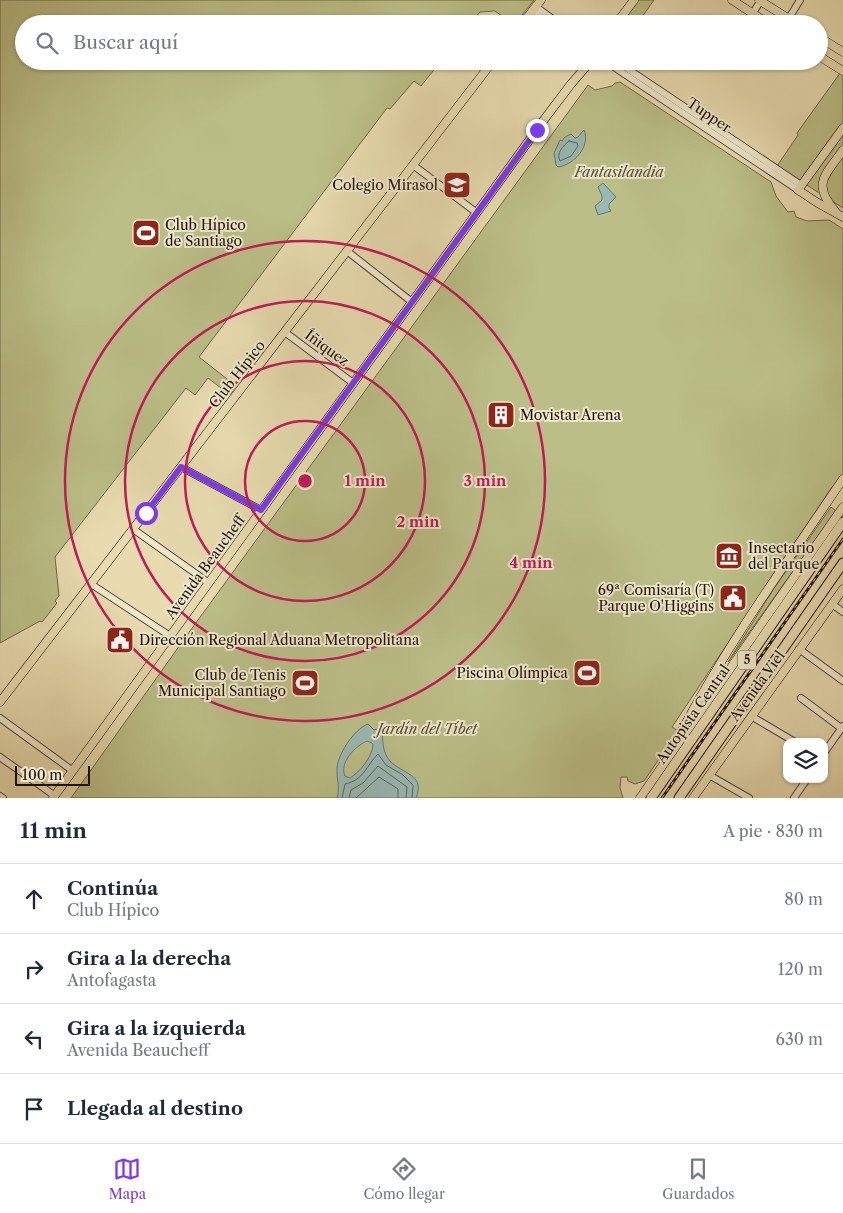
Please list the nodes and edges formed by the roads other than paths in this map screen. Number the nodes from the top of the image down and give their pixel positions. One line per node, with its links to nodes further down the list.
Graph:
1 (541, 0): 6 (main road)
2 (634, 0): 11 (main road)
3 (732, 0): 7 (main road)
4 (760, 0): 7 (street); 13 (main road)
5 (800, 0): 14 (street)
6 (534, 9): 8 (main road); 9 (street); 10 (street)
7 (753, 13): 12 (main road)
8 (529, 15)
9 (540, 15)
10 (544, 15)
11 (623, 15)
12 (756, 15)
13 (784, 15)
14 (791, 15)
15 (828, 43): 16 (main road)
16 (843, 52)
17 (828, 60): 19 (main road)
18 (828, 62): 25 (main road)
19 (843, 64)
20 (486, 70): 29 (main road, Club Hípico)
21 (579, 70): 26 (main road, Avenida Beaucheff)
22 (583, 70): 26 (main road, Avenida Beaucheff)
23 (620, 70): 30 (street, Tupper)
24 (629, 70): 30 (street, Tupper)
25 (843, 71)
26 (571, 84): 31 (main road, Avenida Beaucheff)
27 (843, 128): 30 (main road)
28 (843, 150): 32 (main road)
29 (413, 165): 31 (street); 33 (main road, Club Hípico)
30 (800, 187): 32 (main road)
31 (476, 213): 34 (main road, Avenida Beaucheff)
32 (839, 215)
33 (347, 251): 34 (street); 35 (main road, Club Hípico)
34 (412, 302): 36 (main road, Avenida Beaucheff)
35 (286, 333): 36 (street, Íñiquez); 37 (main road, Club Hípico)
36 (354, 383): 40 (main road, Avenida Beaucheff)
37 (181, 467): 40 (street); 42 (main road, Club Hípico)
38 (843, 479): 59 (main road)
39 (843, 507): 59 (main road)
40 (261, 510): 44 (main road, Avenida Beaucheff)
41 (843, 522): 68 (highway, Autopista Central / 5)
42 (133, 530): 44 (street); 45 (main road, Club Hípico)
43 (843, 563): 69 (highway, 5)
44 (209, 583): 49 (main road, Avenida Beaucheff)
45 (91, 584): 49 (street); 53 (main road, Club Hípico)
46 (843, 589): 47 (main road, Avenida Viel)
47 (832, 604): 48 (street); 50 (main road, Avenida Viel)
48 (843, 612)
49 (170, 636): 61 (main road, Avenida Beaucheff)
50 (800, 649): 51 (street); 54 (main road, Avenida Viel)
51 (843, 681)
52 (801, 698): 56 (street)
53 (0, 702)
54 (751, 716): 57 (street); 62 (main road, Avenida Viel)
55 (0, 718): 61 (street)
56 (842, 727): 58 (street)
57 (788, 738)
58 (828, 748)
59 (670, 754): 67 (main road)
60 (0, 757): 65 (street)
61 (73, 771): 65 (main road, Avenida Beaucheff)
62 (709, 775): 70 (main road, Avenida Viel); 71 (street)
63 (804, 783): 72 (street)
64 (0, 796): 66 (street)
65 (54, 797)
66 (3, 798)
67 (640, 798)
68 (651, 798)
69 (679, 798)
70 (693, 798)
71 (749, 798)
72 (794, 798)

